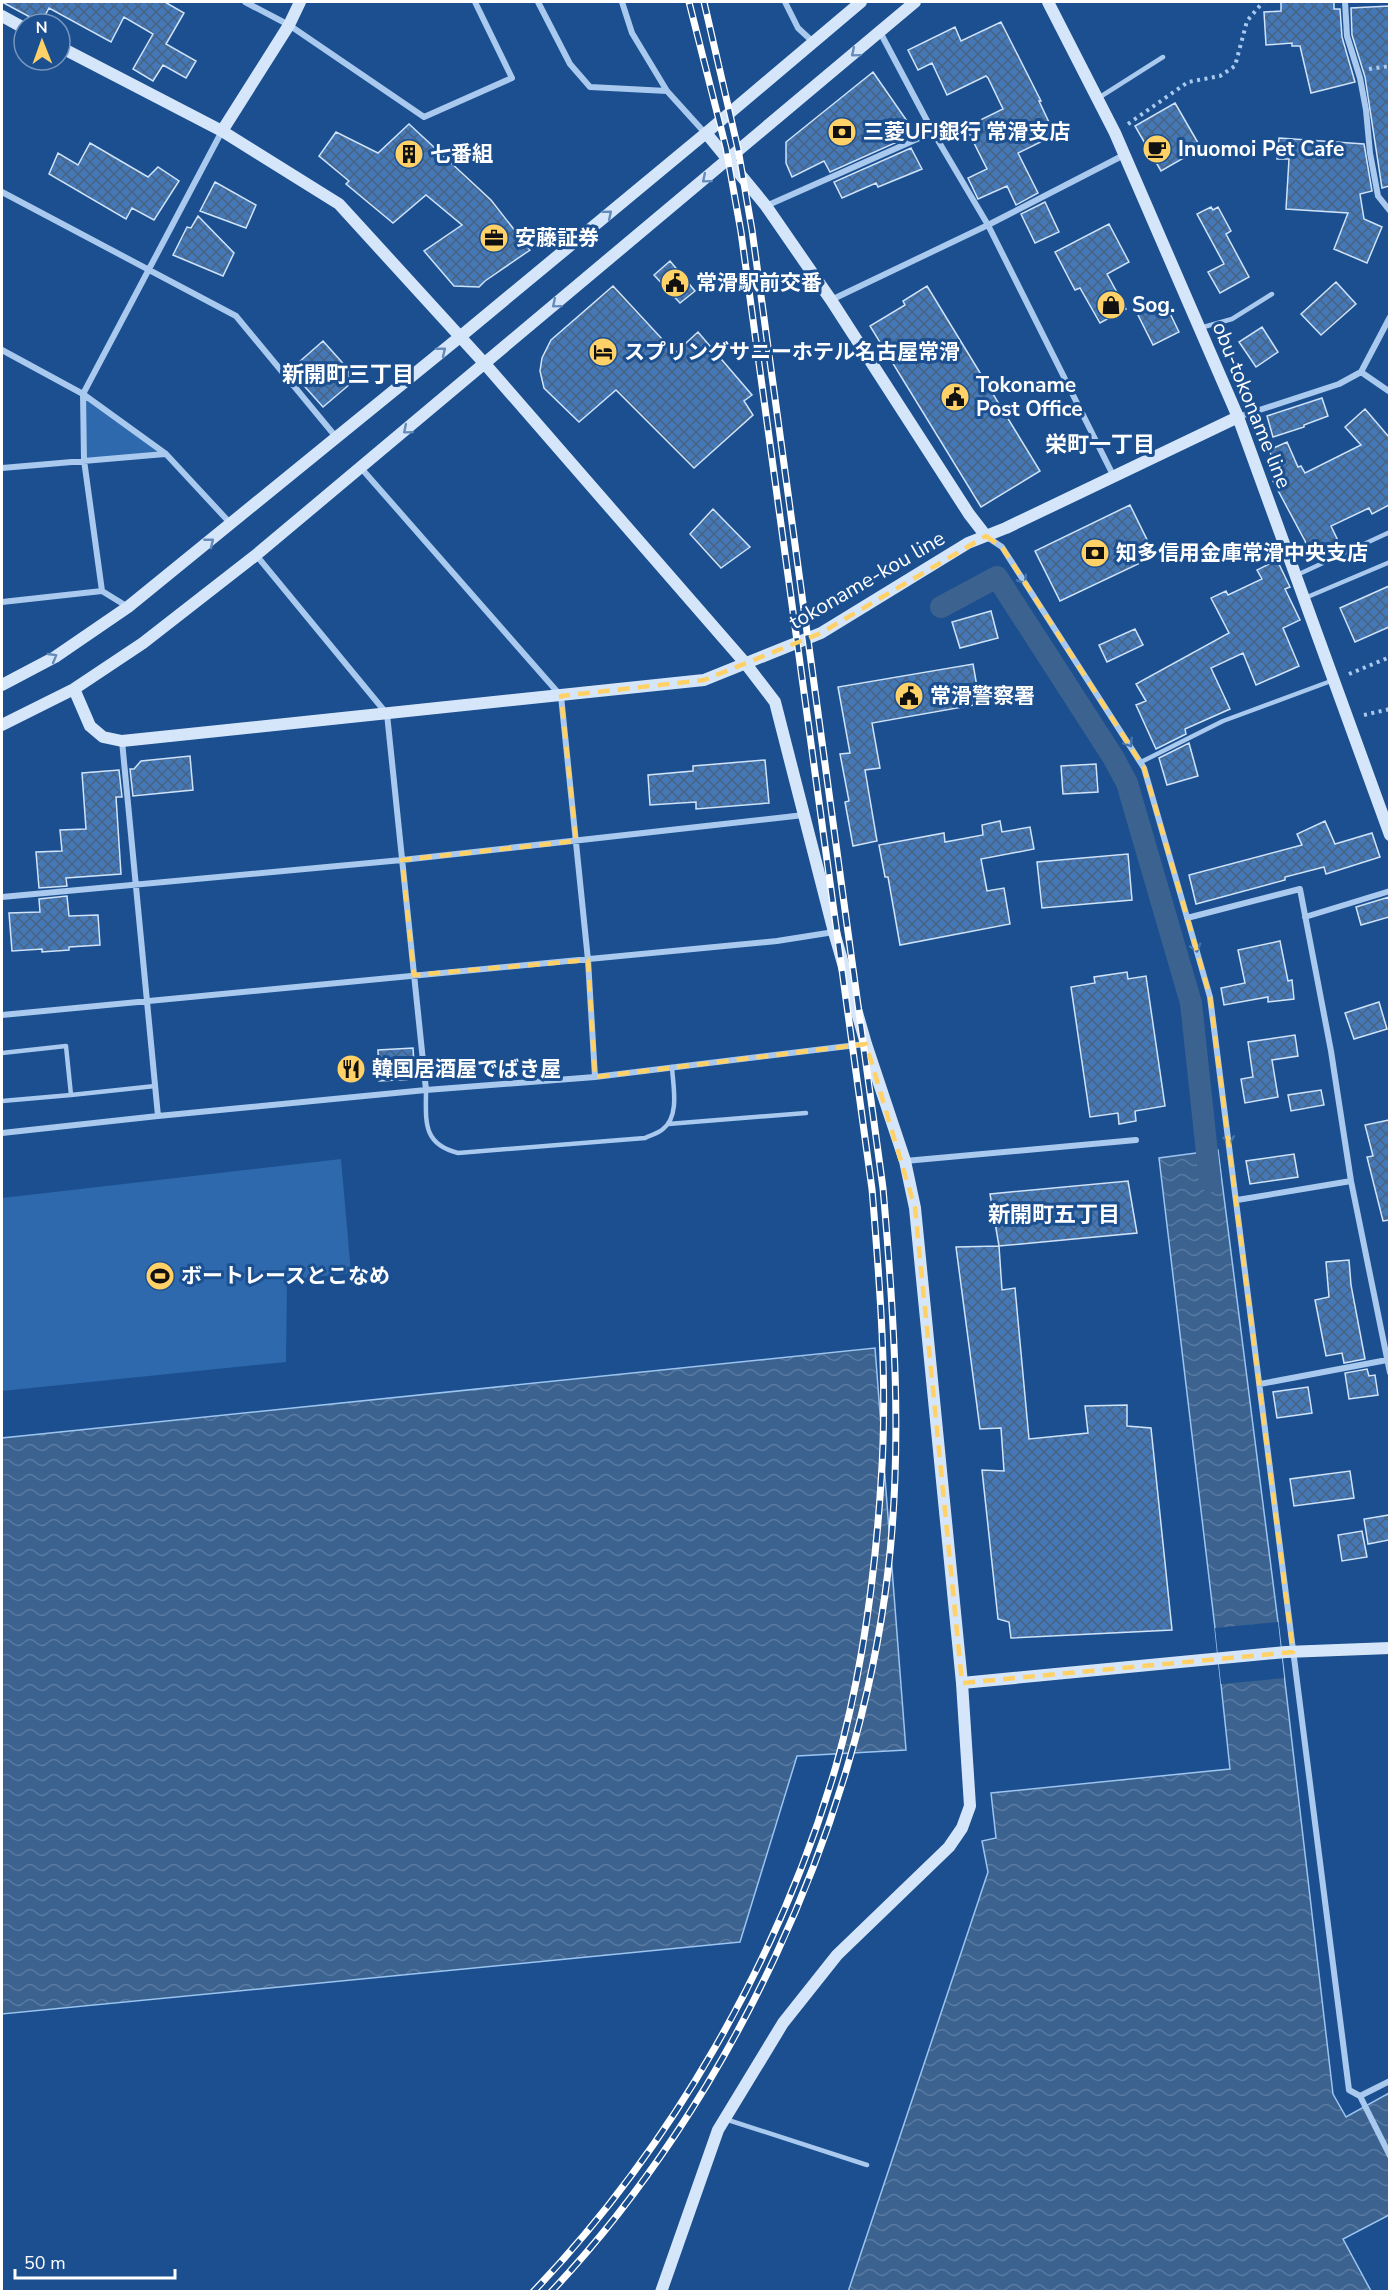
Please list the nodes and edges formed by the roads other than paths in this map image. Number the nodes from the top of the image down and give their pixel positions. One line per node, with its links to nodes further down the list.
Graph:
1 (245, 2): 11 (street)
2 (300, 2): 11 (street)
3 (476, 2): 11 (street)
4 (538, 2): 16 (street)
5 (622, 2): 16 (street)
6 (785, 2): 13 (street)
7 (861, 2): 13 (street)
8 (915, 2): 12 (street)
9 (1048, 2): 17 (street, obu-tokoname line)
10 (1345, 2): 25 (street)
11 (289, 25): 18 (street)
12 (880, 31): 19 (street); 22 (street, one-way to 22)
13 (812, 41): 20 (street)
14 (72, 53): 18 (street)
15 (1163, 57): 17 (lane)
16 (667, 91): 20 (street)
17 (1098, 99): 21 (street, obu-tokoname line)
18 (222, 130): 27 (street); 32 (street)
19 (933, 132): 24 (street); 26 (street)
20 (706, 134): 22 (street); 32 (street, one-way to 20)
21 (1124, 155): 26 (street); 31 (street, obu-tokoname line)
22 (728, 161): 24 (street); 34 (street, one-way to 34)
23 (2, 192): 27 (street)
24 (766, 206): 29 (street)
25 (1389, 210)
26 (988, 225): 29 (street); 44 (street)
27 (149, 271): 37 (street); 39 (street)
28 (1272, 294): 31 (lane)
29 (831, 300): 47 (street)
30 (1389, 321): 35 (street)
31 (1200, 328): 38 (street, obu-tokoname line)
32 (461, 336): 34 (street); 39 (street, one-way to 32)
33 (2, 350): 37 (street)
34 (485, 364): 43 (street, one-way to 43); 55 (street)
35 (1361, 372): 36 (street); 38 (street)
36 (1389, 392)
37 (83, 394): 40 (street); 41 (street)
38 (1239, 417): 44 (street, tokoname-kou line); 50 (street, obu-tokoname line)
39 (336, 437): 45 (street)
40 (166, 454): 41 (street); 45 (street)
41 (84, 460): 42 (street); 51 (street)
42 (2, 468)
43 (361, 468): 48 (street); 59 (street)
44 (1114, 477): 47 (street, tokoname-kou line)
45 (232, 524): 54 (street, one-way to 45)
46 (1389, 532): 50 (lane)
47 (986, 536): 55 (street, tokoname-kou line); 63 (street, one-way to 63)
48 (256, 555): 58 (street); 60 (street)
49 (1389, 562): 52 (lane)
50 (1297, 575): 52 (street, obu-tokoname line)
51 (102, 591): 53 (street); 54 (street)
52 (1305, 598): 56 (street, obu-tokoname line)
53 (2, 602)
54 (128, 607): 57 (street, one-way to 54)
55 (746, 664): 59 (street, tokoname-kou line); 64 (street)
56 (1334, 680): 63 (lane); 65 (street, obu-tokoname line)
57 (2, 685)
58 (74, 689): 61 (street); 62 (street)
59 (561, 696): 60 (street, tokoname-kou line); 66 (street)
60 (387, 714): 62 (street, tokoname-kou line); 67 (street)
61 (2, 725)
62 (122, 741): 68 (street)
63 (1141, 762): 72 (street)
64 (804, 815): 66 (street); 73 (street)
65 (1389, 835)
66 (576, 841): 67 (street); 74 (street)
67 (402, 860): 68 (street); 75 (street)
68 (136, 885): 70 (street); 76 (street)
69 (1389, 891): 71 (street)
70 (2, 897)
71 (1305, 917): 72 (street); 92 (street)
72 (1187, 918): 93 (street, one-way to 93)
73 (834, 932): 74 (street); 78 (street)
74 (588, 960): 75 (street); 81 (street)
75 (414, 975): 76 (street); 83 (street)
76 (147, 1001): 77 (street); 82 (street)
77 (2, 1015)
78 (866, 1044): 80 (street); 91 (street)
79 (2, 1053): 84 (lane)
80 (672, 1068): 81 (street); 88 (lane)
81 (596, 1077): 83 (street)
82 (155, 1086): 84 (lane); 87 (street)
83 (426, 1090): 87 (street); 88 (lane)
84 (71, 1095): 85 (lane)
85 (2, 1101)
86 (806, 1113): 88 (lane)
87 (158, 1116): 89 (street)
88 (668, 1124)
89 (2, 1133)
90 (1136, 1140): 91 (street)
91 (905, 1161): 99 (street)
92 (1351, 1181): 93 (street); 94 (street)
93 (1237, 1200): 96 (street)
94 (1387, 1360): 95 (street); 96 (street)
95 (1389, 1373)
96 (1260, 1384): 98 (street)
97 (1389, 1648): 98 (street)
98 (1289, 1652): 99 (street); 101 (street)
99 (962, 1683): 102 (street)
100 (1389, 2081): 101 (street)
101 (1360, 2096): 103 (street)
102 (725, 2119): 104 (lane); 105 (street)
103 (1389, 2156)
104 (867, 2165)
105 (661, 2292)

